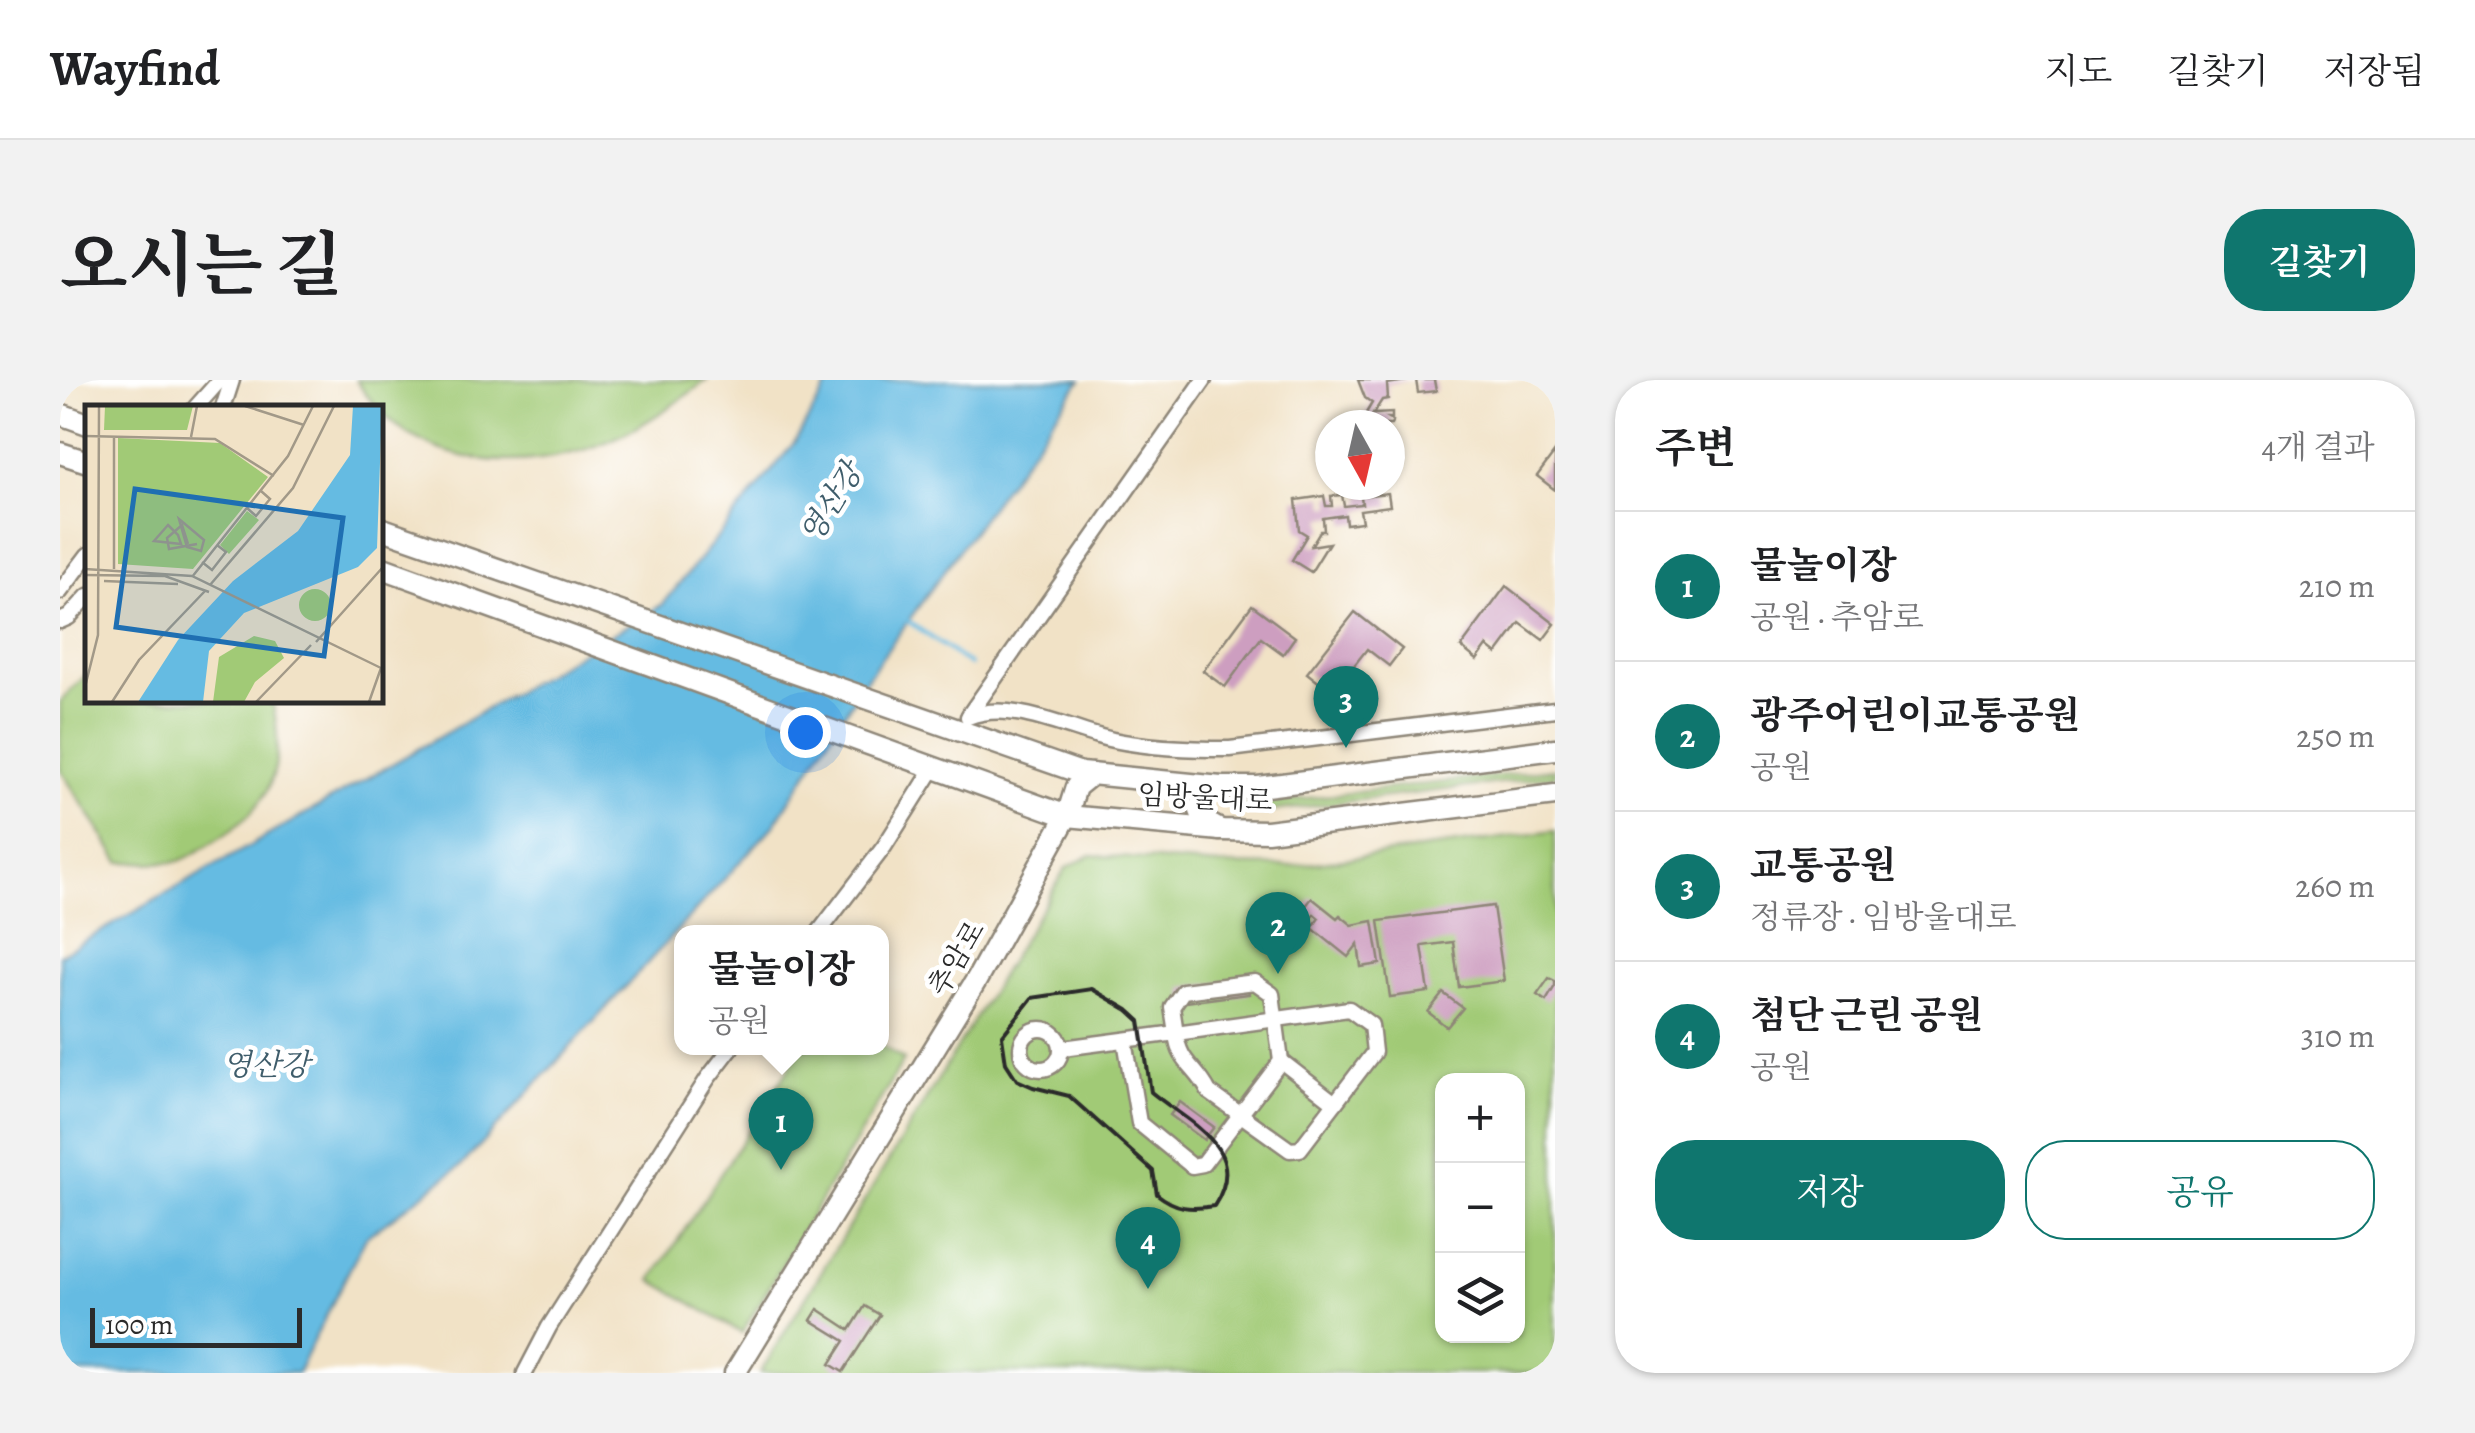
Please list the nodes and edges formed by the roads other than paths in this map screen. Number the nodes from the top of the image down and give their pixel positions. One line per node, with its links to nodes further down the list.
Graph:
1 (220, 380): 4 (street)
2 (232, 380): 5 (street)
3 (1204, 380): 17 (street)
4 (198, 405)
5 (224, 405)
6 (60, 414): 7 (main road)
7 (85, 423)
8 (60, 453): 9 (main road)
9 (85, 461)
10 (382, 529): 17 (main road, 임방울대로)
11 (85, 559): 13 (street)
12 (382, 568): 19 (main road, 임방울대로)
13 (60, 592)
14 (85, 599): 15 (street)
15 (60, 621)
16 (1555, 709): 17 (street)
17 (963, 724): 20 (main road, 임방울대로)
18 (1555, 749): 21 (main road, 임방울대로)
19 (926, 766): 23 (main road, 임방울대로); 25 (street)
20 (1092, 774): 21 (main road, 임방울대로); 23 (main road, 추암로)
21 (1222, 786): 24 (main road)
22 (1555, 795): 24 (main road, 임방울대로)
23 (1067, 816): 24 (main road, 임방울대로); 35 (main road, 추암로)
24 (1222, 830)
25 (824, 925)
26 (1275, 1019): 27 (street); 27 (street); 31 (street); 32 (street)
27 (1176, 1033): 28 (street); 33 (street)
28 (1126, 1040): 29 (street); 33 (street)
29 (1063, 1048)
30 (726, 1055): 34 (street)
31 (1281, 1062): 32 (street); 33 (street)
32 (1335, 1104): 33 (street)
33 (1242, 1114)
34 (525, 1373)
35 (735, 1373)

